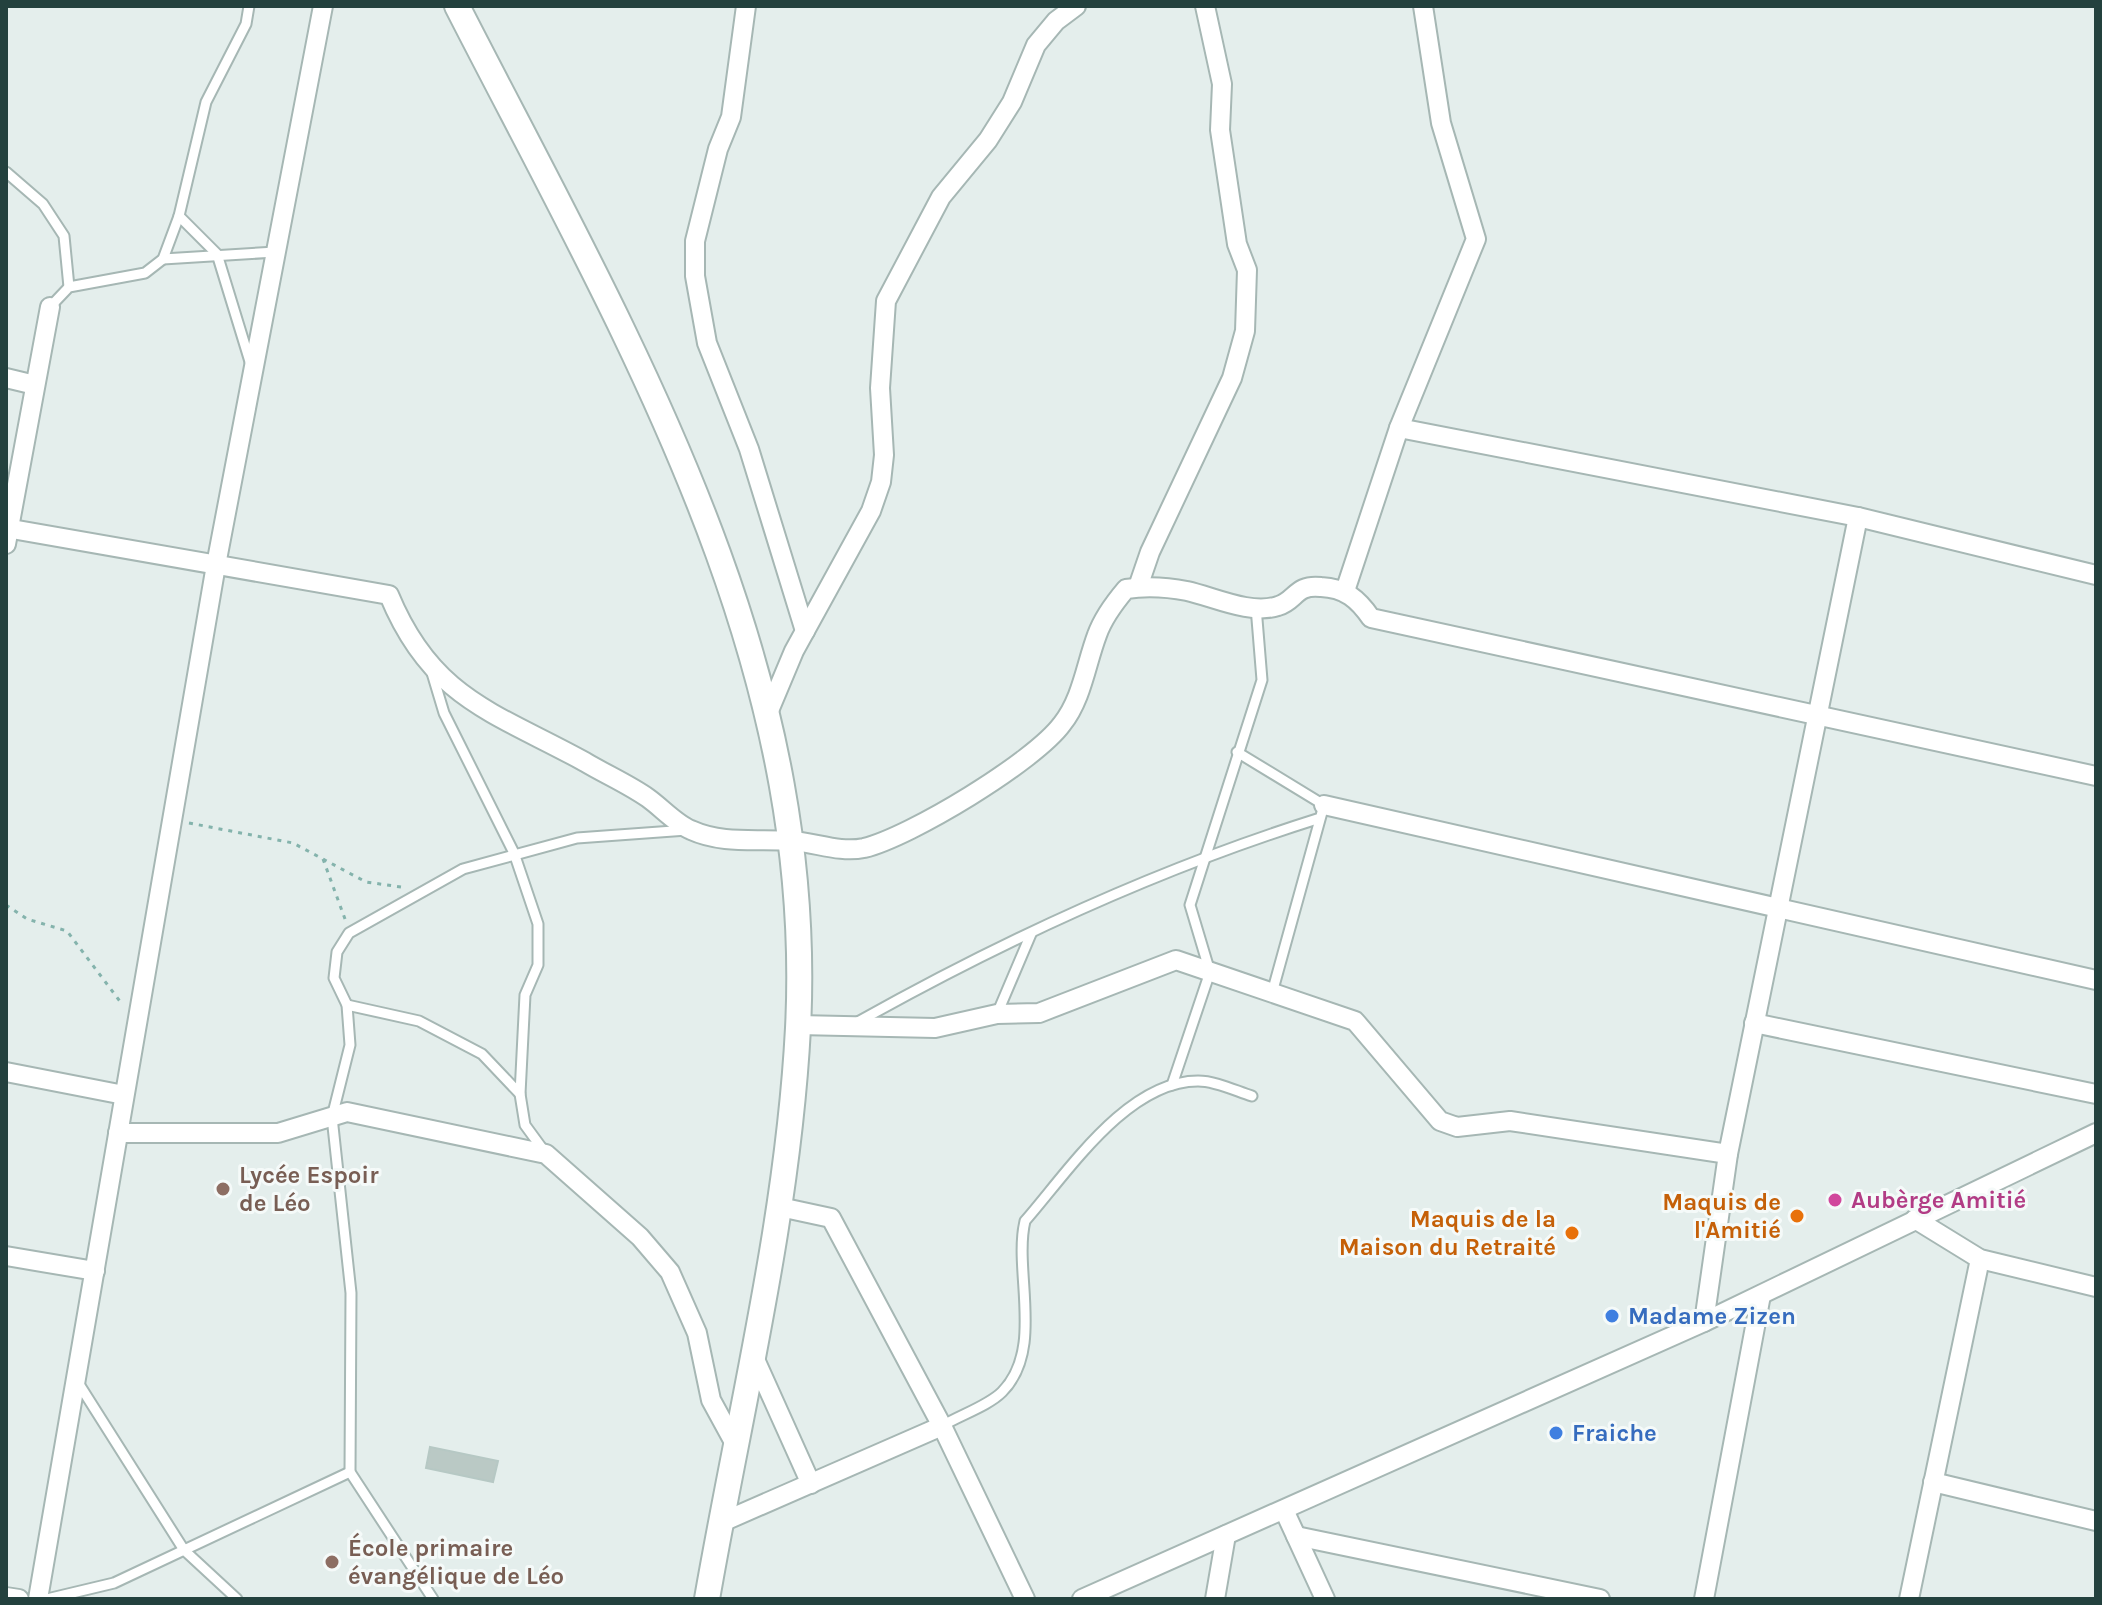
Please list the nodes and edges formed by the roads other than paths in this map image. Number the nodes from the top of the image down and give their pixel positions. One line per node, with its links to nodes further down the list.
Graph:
1 (249, 6): 9 (lane)
2 (323, 6): 10 (street)
3 (457, 6): 28 (street)
4 (746, 6): 26 (street)
5 (1076, 6): 26 (street)
6 (1205, 6): 23 (street)
7 (1423, 6): 18 (street)
8 (6, 172): 13 (lane)
9 (179, 216): 11 (lane); 12 (lane)
10 (276, 252): 11 (lane); 15 (street)
11 (217, 254): 12 (lane); 15 (lane)
12 (163, 259): 13 (lane)
13 (69, 287): 14 (lane)
14 (50, 307): 17 (street)
15 (253, 372): 21 (street)
16 (6, 378): 17 (street)
17 (35, 385): 20 (street)
18 (1399, 428): 19 (street); 24 (street)
19 (1858, 517): 22 (street); 29 (street)
20 (7, 533): 21 (street)
21 (216, 565): 27 (street); 51 (street)
22 (2096, 575)
23 (1138, 587): 25 (street); 34 (street)
24 (1345, 591): 25 (street); 29 (street)
25 (1256, 607): 30 (lane)
26 (805, 631): 28 (street)
27 (430, 668): 33 (street); 35 (lane)
28 (768, 713): 34 (street)
29 (1817, 713): 31 (street); 37 (street)
30 (1237, 752): 32 (lane); 36 (lane)
31 (2096, 776)
32 (1320, 812): 36 (lane); 37 (street); 41 (lane)
33 (690, 830): 34 (street); 35 (lane)
34 (791, 840): 45 (street)
35 (514, 853): 42 (lane); 49 (lane)
36 (1208, 856): 38 (lane); 39 (lane)
37 (1777, 905): 40 (street); 44 (street)
38 (1031, 934): 43 (lane); 46 (lane)
39 (1210, 972): 41 (street); 43 (street); 48 (lane)
40 (2096, 980)
41 (1272, 993): 57 (street)
42 (347, 1005): 49 (lane); 53 (lane)
43 (997, 1014): 46 (street)
44 (1754, 1023): 50 (street); 57 (street)
45 (798, 1025): 46 (street); 58 (street)
46 (849, 1026)
47 (6, 1072): 51 (street)
48 (1172, 1085): 52 (lane); 68 (lane)
49 (520, 1094): 56 (lane)
50 (2096, 1094)
51 (124, 1095): 54 (street)
52 (1252, 1096)
53 (332, 1117): 54 (street); 56 (street); 70 (lane)
54 (118, 1133): 62 (street)
55 (2096, 1133): 59 (street)
56 (546, 1154): 69 (street)
57 (1728, 1154): 65 (street)
58 (780, 1207): 66 (street); 68 (street)
59 (1915, 1219): 61 (street); 64 (street)
60 (6, 1256): 62 (street)
61 (1980, 1259): 63 (street); 71 (street)
62 (95, 1271): 67 (street)
63 (2096, 1287)
64 (1761, 1295): 65 (street); 91 (street)
65 (1704, 1322): 73 (street)
66 (752, 1353): 69 (street); 72 (street)
67 (76, 1380): 78 (lane); 82 (street)
68 (942, 1426): 72 (street); 87 (street)
69 (735, 1444): 75 (street)
70 (350, 1472): 78 (lane); 85 (lane)
71 (1933, 1482): 74 (street); 92 (street)
72 (811, 1484): 75 (street)
73 (1284, 1510): 76 (street); 77 (street)
74 (2096, 1521)
75 (720, 1523): 86 (street)
76 (1226, 1535): 88 (street); 89 (street)
77 (1296, 1536): 80 (street); 90 (street)
78 (184, 1550): 83 (lane); 84 (lane)
79 (6, 1597): 81 (street)
80 (1593, 1598)
81 (19, 1599)
82 (38, 1599)
83 (47, 1599)
84 (237, 1599)
85 (433, 1599)
86 (707, 1599)
87 (1025, 1599)
88 (1082, 1599)
89 (1215, 1599)
90 (1325, 1599)
91 (1704, 1599)
92 (1909, 1599)

